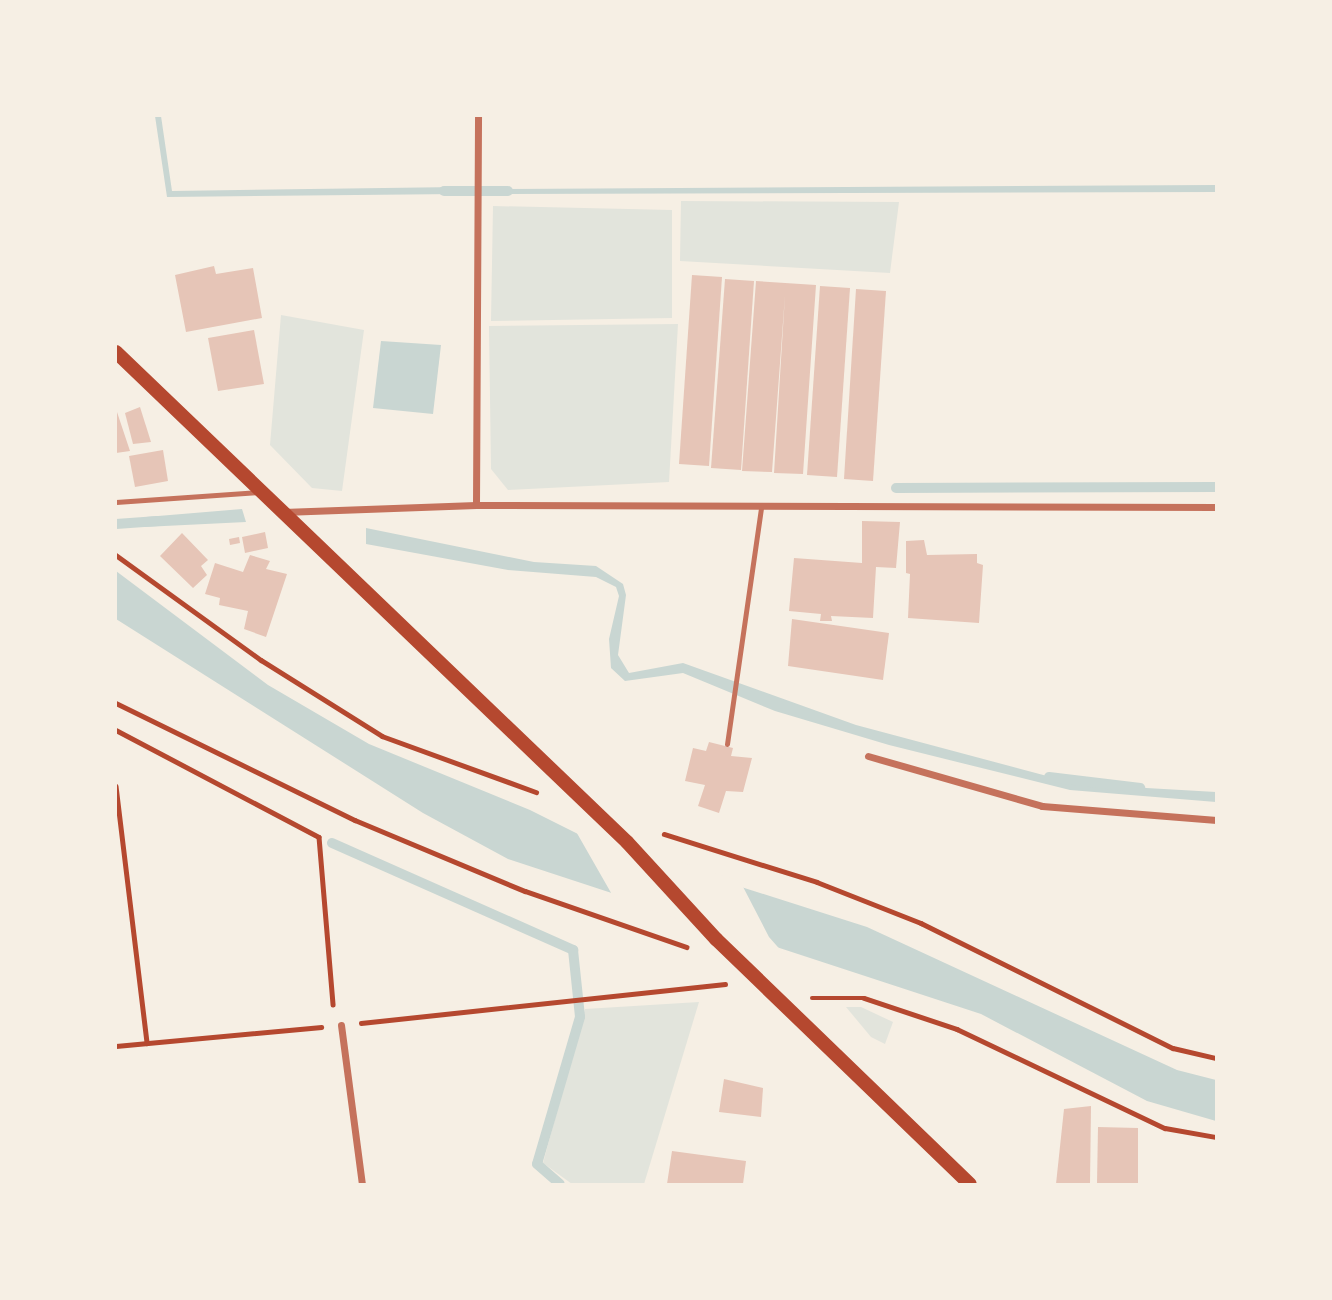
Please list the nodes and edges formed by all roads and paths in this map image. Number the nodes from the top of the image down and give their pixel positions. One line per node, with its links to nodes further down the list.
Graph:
1 (478, 116): 5 (street)
2 (116, 352): 3 (main road)
3 (261, 491): 4 (lane); 8 (main road)
4 (116, 502)
5 (476, 505): 6 (street); 8 (street)
6 (761, 507): 7 (street); 12 (lane)
7 (1216, 507)
8 (283, 512): 19 (main road)
9 (116, 555): 15 (path)
10 (116, 704): 18 (path)
11 (116, 730): 21 (path)
12 (727, 744)
13 (868, 756): 16 (street)
14 (116, 786): 22 (path)
15 (544, 795)
16 (1216, 820)
17 (664, 834): 24 (path)
18 (696, 950)
19 (761, 980): 20 (main road); 21 (path)
20 (783, 1003): 25 (path); 27 (main road)
21 (338, 1025): 22 (path); 26 (street)
22 (147, 1043): 23 (path)
23 (116, 1046)
24 (1216, 1058)
25 (1216, 1137)
26 (362, 1185)
27 (970, 1185)

